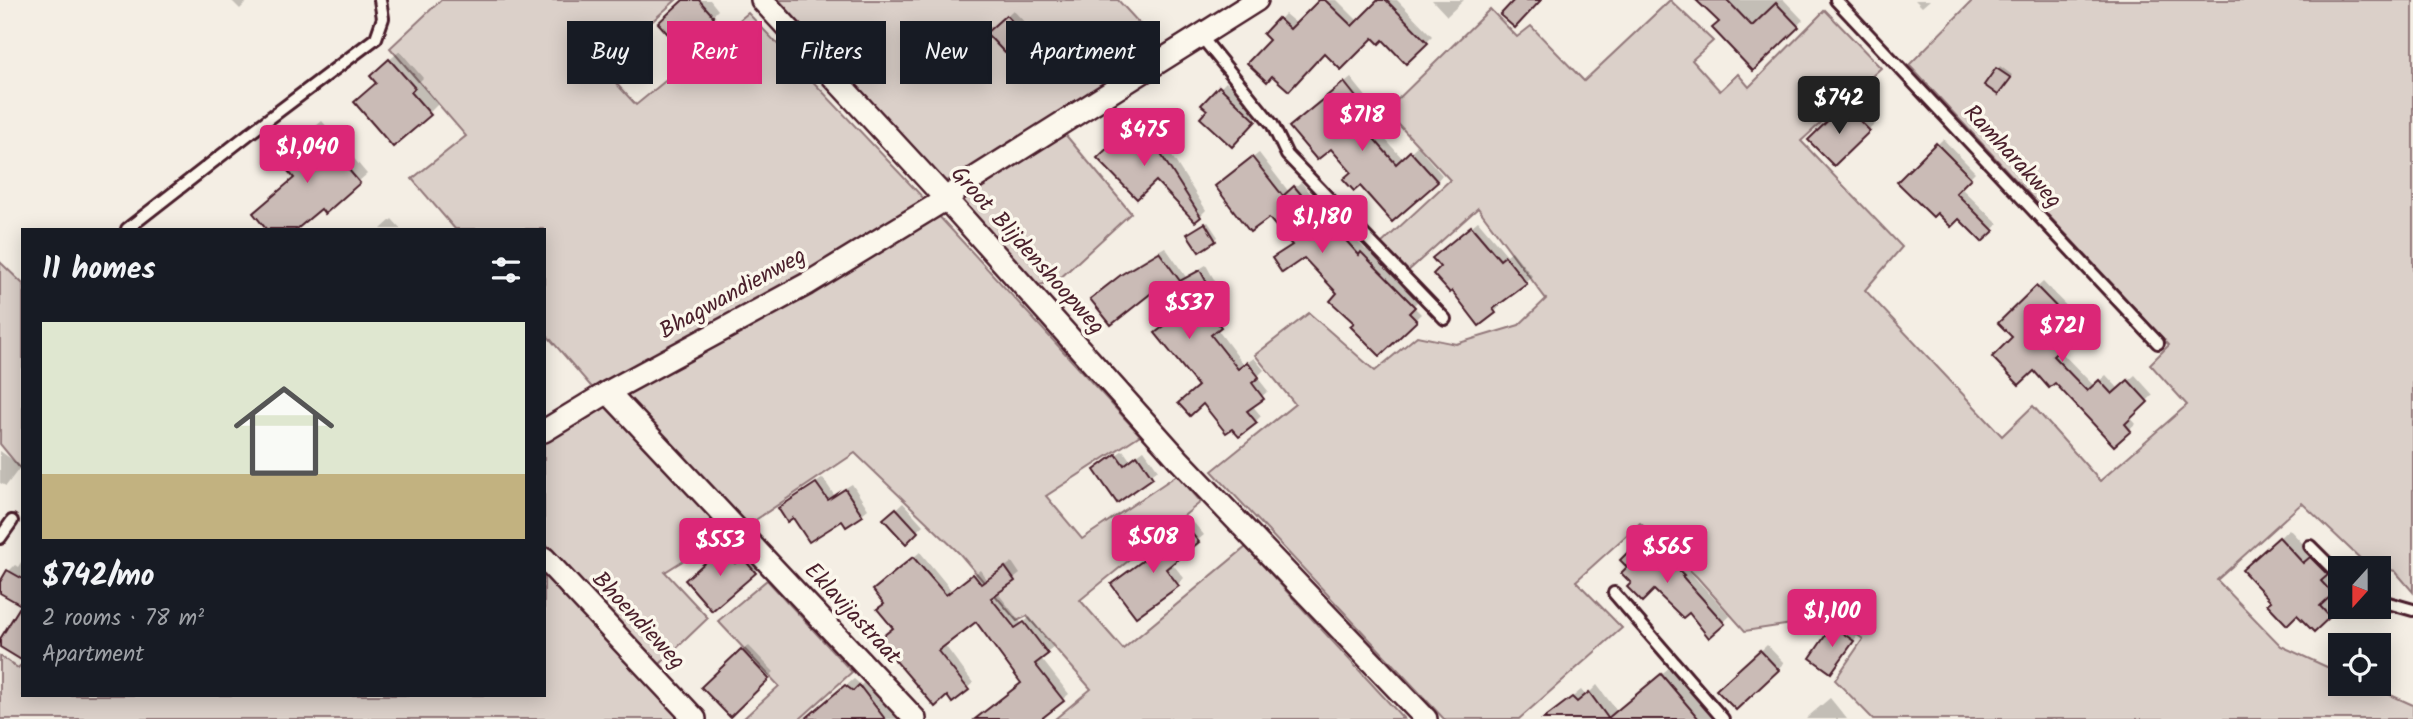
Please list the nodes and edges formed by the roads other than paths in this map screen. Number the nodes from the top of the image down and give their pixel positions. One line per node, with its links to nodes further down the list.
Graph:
1 (380, 0): 7 (lane)
2 (762, 0): 6 (street, Groot Blijdenshoopweg)
3 (1257, 0): 5 (street, Bhagwandienweg)
4 (1836, 0): 9 (lane, Ramharakweg)
5 (1200, 35): 6 (street, Bhagwandienweg); 8 (lane)
6 (946, 199): 10 (street, Bhagwandienweg); 22 (street, Groot Blijdenshoopweg)
7 (128, 228)
8 (1445, 319)
9 (2158, 343)
10 (608, 393): 11 (street, Bhagwandienweg); 21 (street, Eklavijastraat)
11 (546, 430)
12 (12, 521): 13 (lane)
13 (0, 538)
14 (2310, 546): 16 (lane)
15 (546, 560): 20 (street, Bhoendieweg)
16 (2328, 564)
17 (1614, 593): 23 (lane)
18 (2391, 604): 19 (lane)
19 (2413, 610)
20 (695, 719)
21 (915, 719)
22 (1426, 719)
23 (1723, 719)

